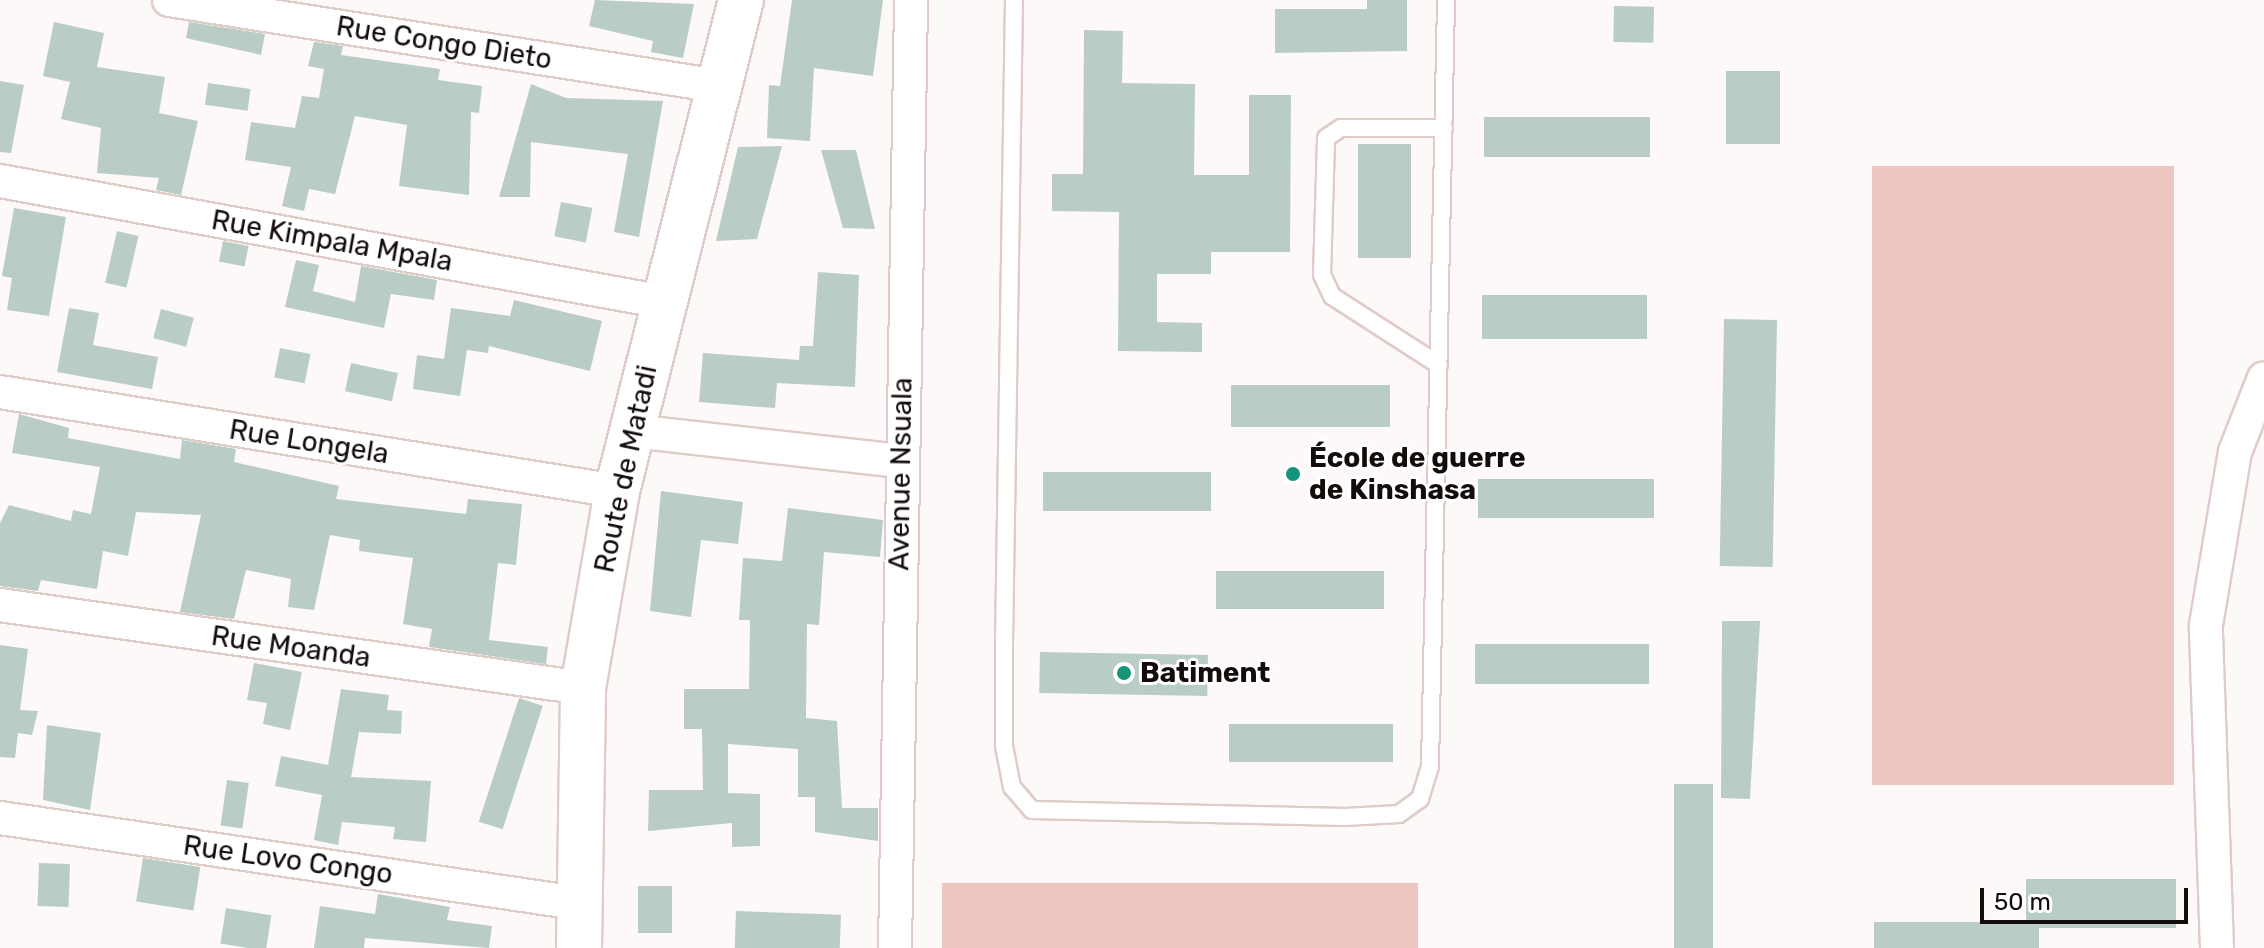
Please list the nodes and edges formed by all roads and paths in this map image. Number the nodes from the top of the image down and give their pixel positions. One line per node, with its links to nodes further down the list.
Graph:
1 (169, 0): 6 (street, Rue Congo Dieto)
2 (741, 0): 6 (main road, Route de Matadi)
3 (911, 0): 14 (street, Avenue Nsuala)
4 (1014, 0): 10 (lane)
5 (1446, 0): 7 (lane)
6 (719, 86): 9 (main road, Route de Matadi)
7 (1444, 128): 10 (lane); 10 (lane)
8 (0, 181): 9 (street, Rue Kimpala Mpala)
9 (664, 302): 13 (main road, Route de Matadi)
10 (1439, 365)
11 (2264, 378): 22 (street)
12 (0, 392): 15 (street, Rue Longela)
13 (632, 431): 14 (street); 15 (main road, Route de Matadi)
14 (901, 461): 21 (street, Avenue Nsuala)
15 (617, 491): 17 (main road, Route de Matadi)
16 (0, 605): 17 (street, Rue Moanda)
17 (583, 688): 19 (main road, Route de Matadi)
18 (0, 818): 19 (street, Rue Lovo Congo)
19 (577, 903): 20 (main road, Route de Matadi)
20 (579, 948)
21 (895, 948)
22 (2217, 948)

